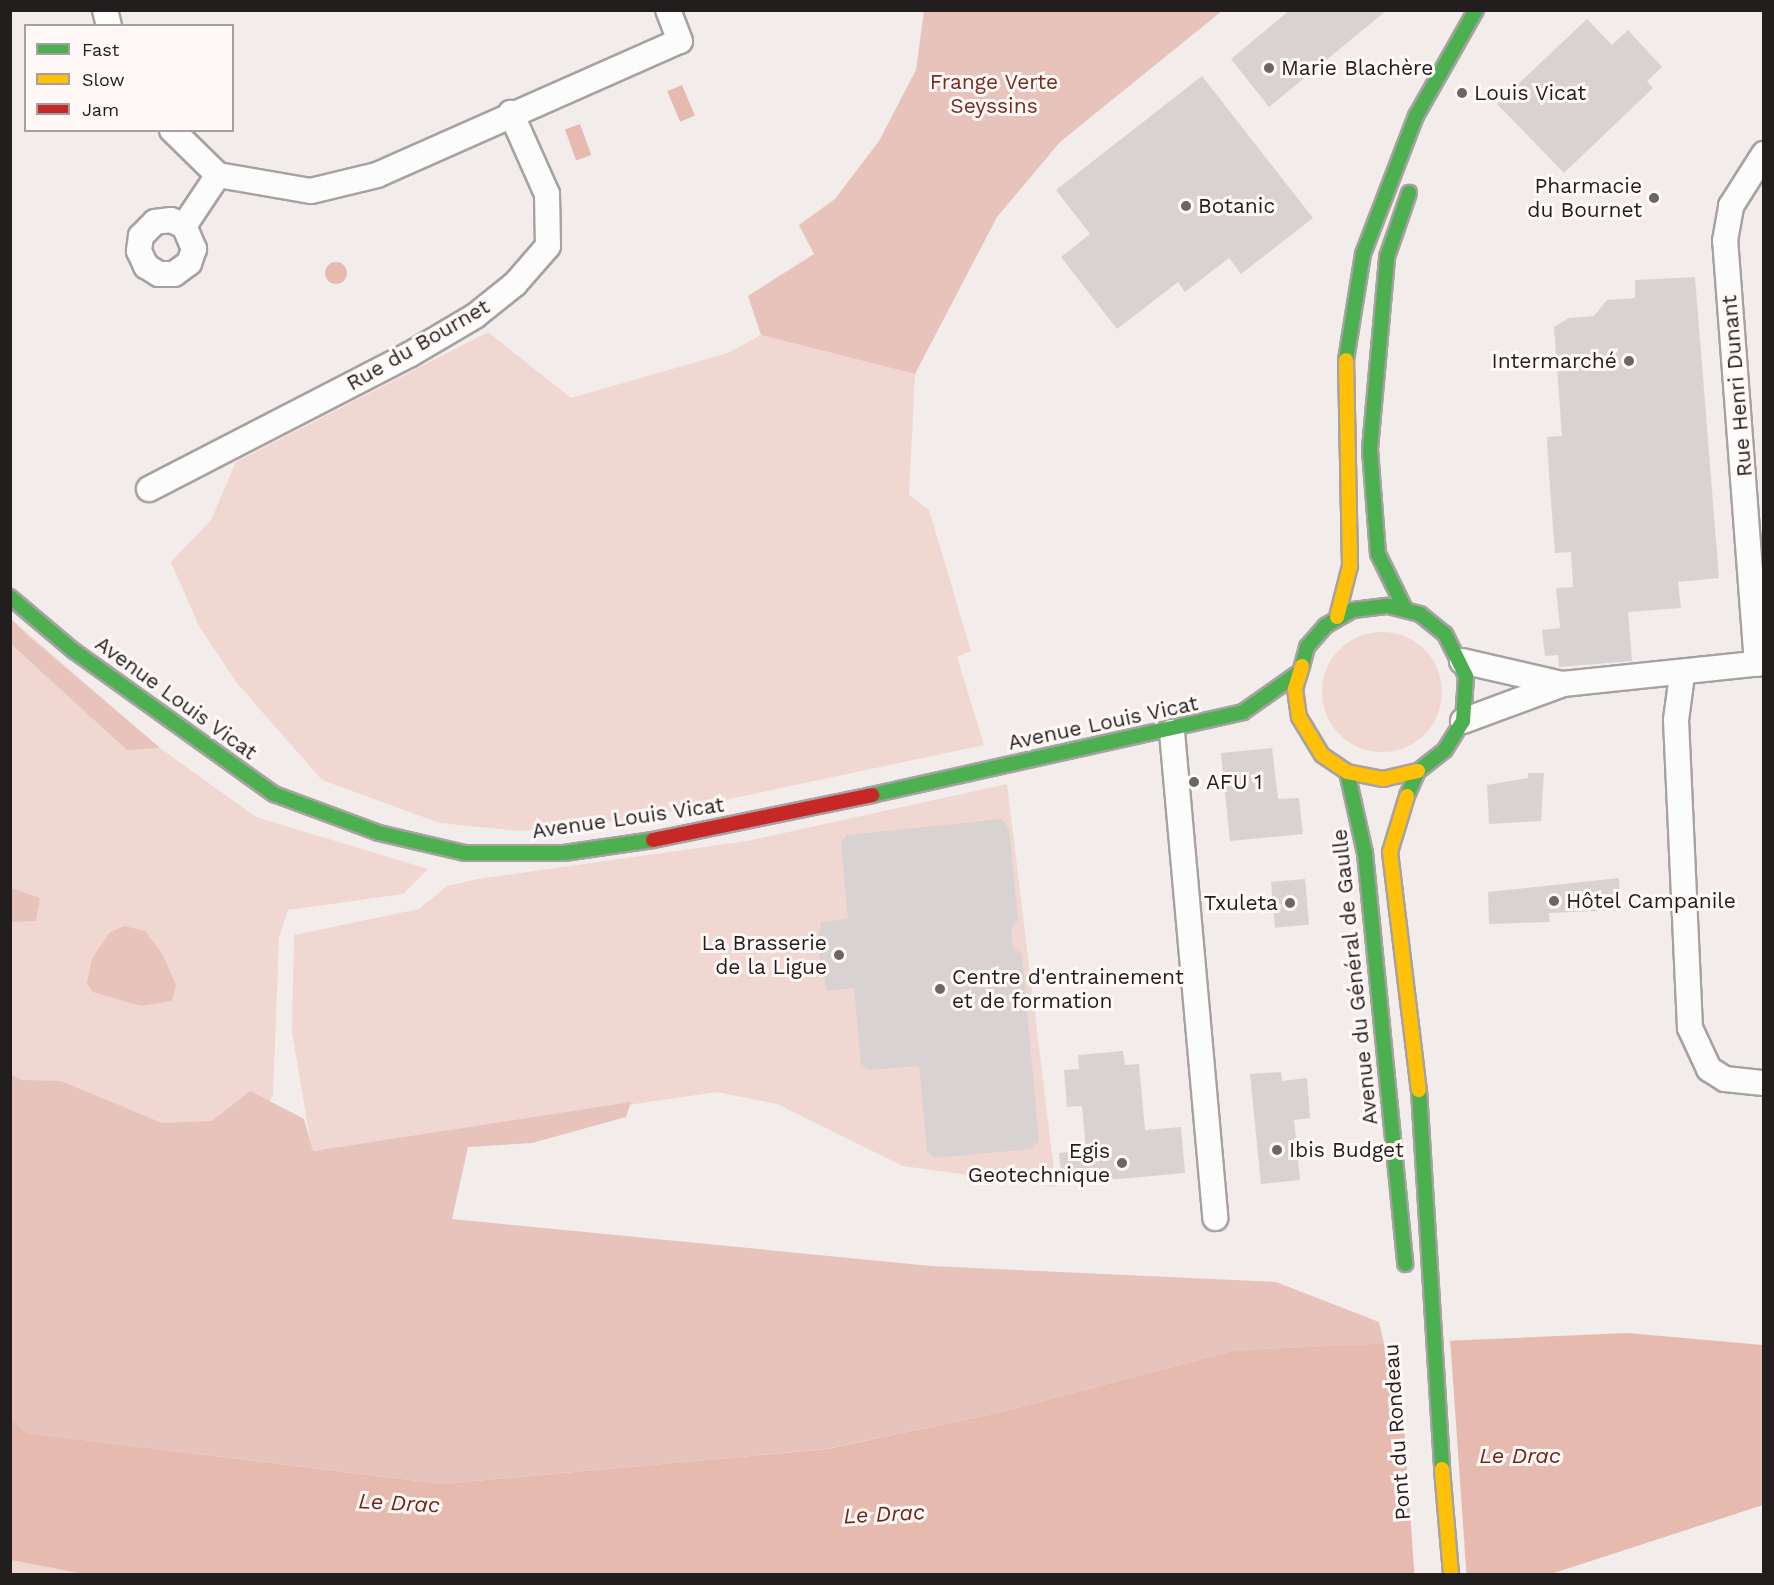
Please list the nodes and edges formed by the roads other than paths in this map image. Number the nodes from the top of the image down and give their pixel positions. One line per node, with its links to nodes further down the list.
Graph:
1 (668, 10): 5 (street)
2 (1476, 10): 14 (main road)
3 (1493, 10): 4 (main road)
4 (1451, 88)
5 (511, 113): 8 (street); 11 (street, Rue du Bournet)
6 (174, 132): 8 (street)
7 (1764, 154): 16 (street, Rue Henri Dunant)
8 (218, 175): 10 (street)
9 (1413, 182): 13 (main road)
10 (184, 226)
11 (149, 489)
12 (10, 597): 25 (main road, Avenue Louis Vicat)
13 (1405, 609): 14 (main road); 15 (main road)
14 (1337, 617): 17 (main road)
15 (1462, 661): 19 (street); 23 (main road)
16 (1760, 664): 18 (street)
17 (1297, 674): 20 (main road); 24 (main road)
18 (1682, 675): 19 (street); 28 (street)
19 (1563, 684): 23 (street)
20 (1243, 712): 21 (main road); 25 (main road, Avenue Louis Vicat)
21 (1265, 717)
22 (1281, 721): 24 (main road)
23 (1463, 721): 26 (main road)
24 (1304, 731): 27 (main road)
25 (1172, 732): 29 (street)
26 (1418, 771): 27 (main road); 31 (main road)
27 (1347, 772): 30 (main road, Avenue du Général de Gaulle)
28 (1764, 1083)
29 (1215, 1218)
30 (1407, 1286)
31 (1451, 1575)

